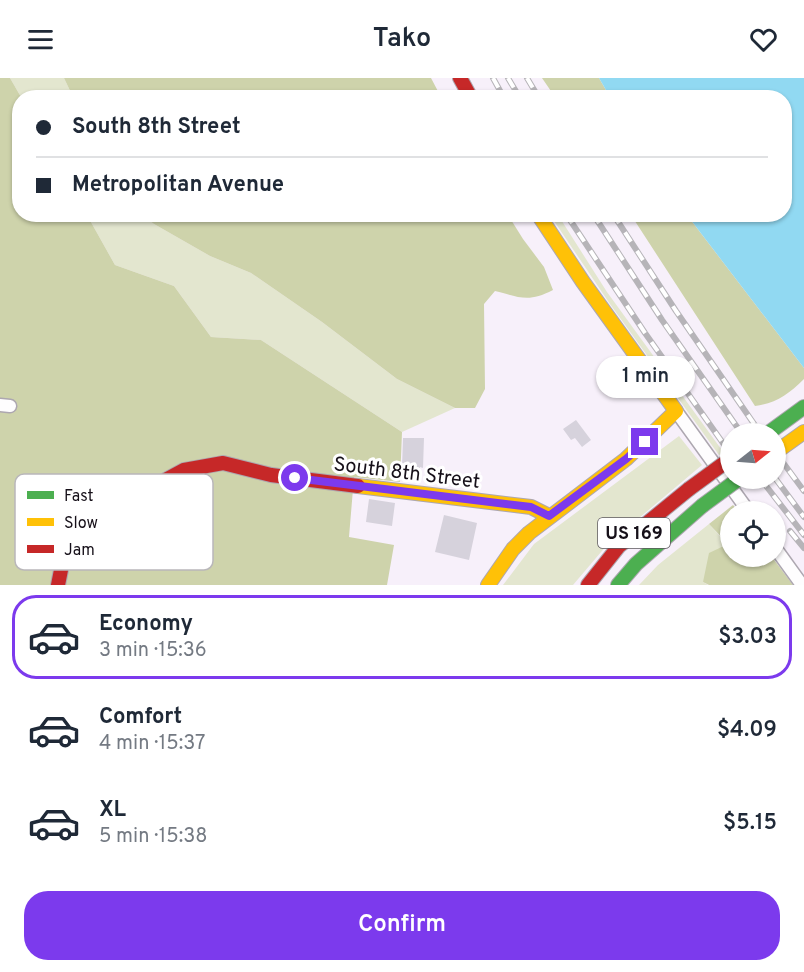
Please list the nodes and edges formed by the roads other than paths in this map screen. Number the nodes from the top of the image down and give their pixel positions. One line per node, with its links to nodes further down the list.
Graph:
1 (543, 222): 3 (main road)
2 (804, 407): 4 (main road)
3 (676, 411): 10 (street); 11 (main road)
4 (782, 423)
5 (804, 432): 6 (main road)
6 (786, 445)
7 (720, 466): 16 (main road, US 169, bridge)
8 (177, 474): 11 (main road, South 8th Street)
9 (725, 489): 17 (main road, US 169, bridge)
10 (740, 501)
11 (549, 516): 15 (main road)
12 (786, 563): 18 (street)
13 (61, 570): 14 (main road, South 8th Street)
14 (58, 585)
15 (488, 585)
16 (588, 585)
17 (618, 585)
18 (802, 585)

